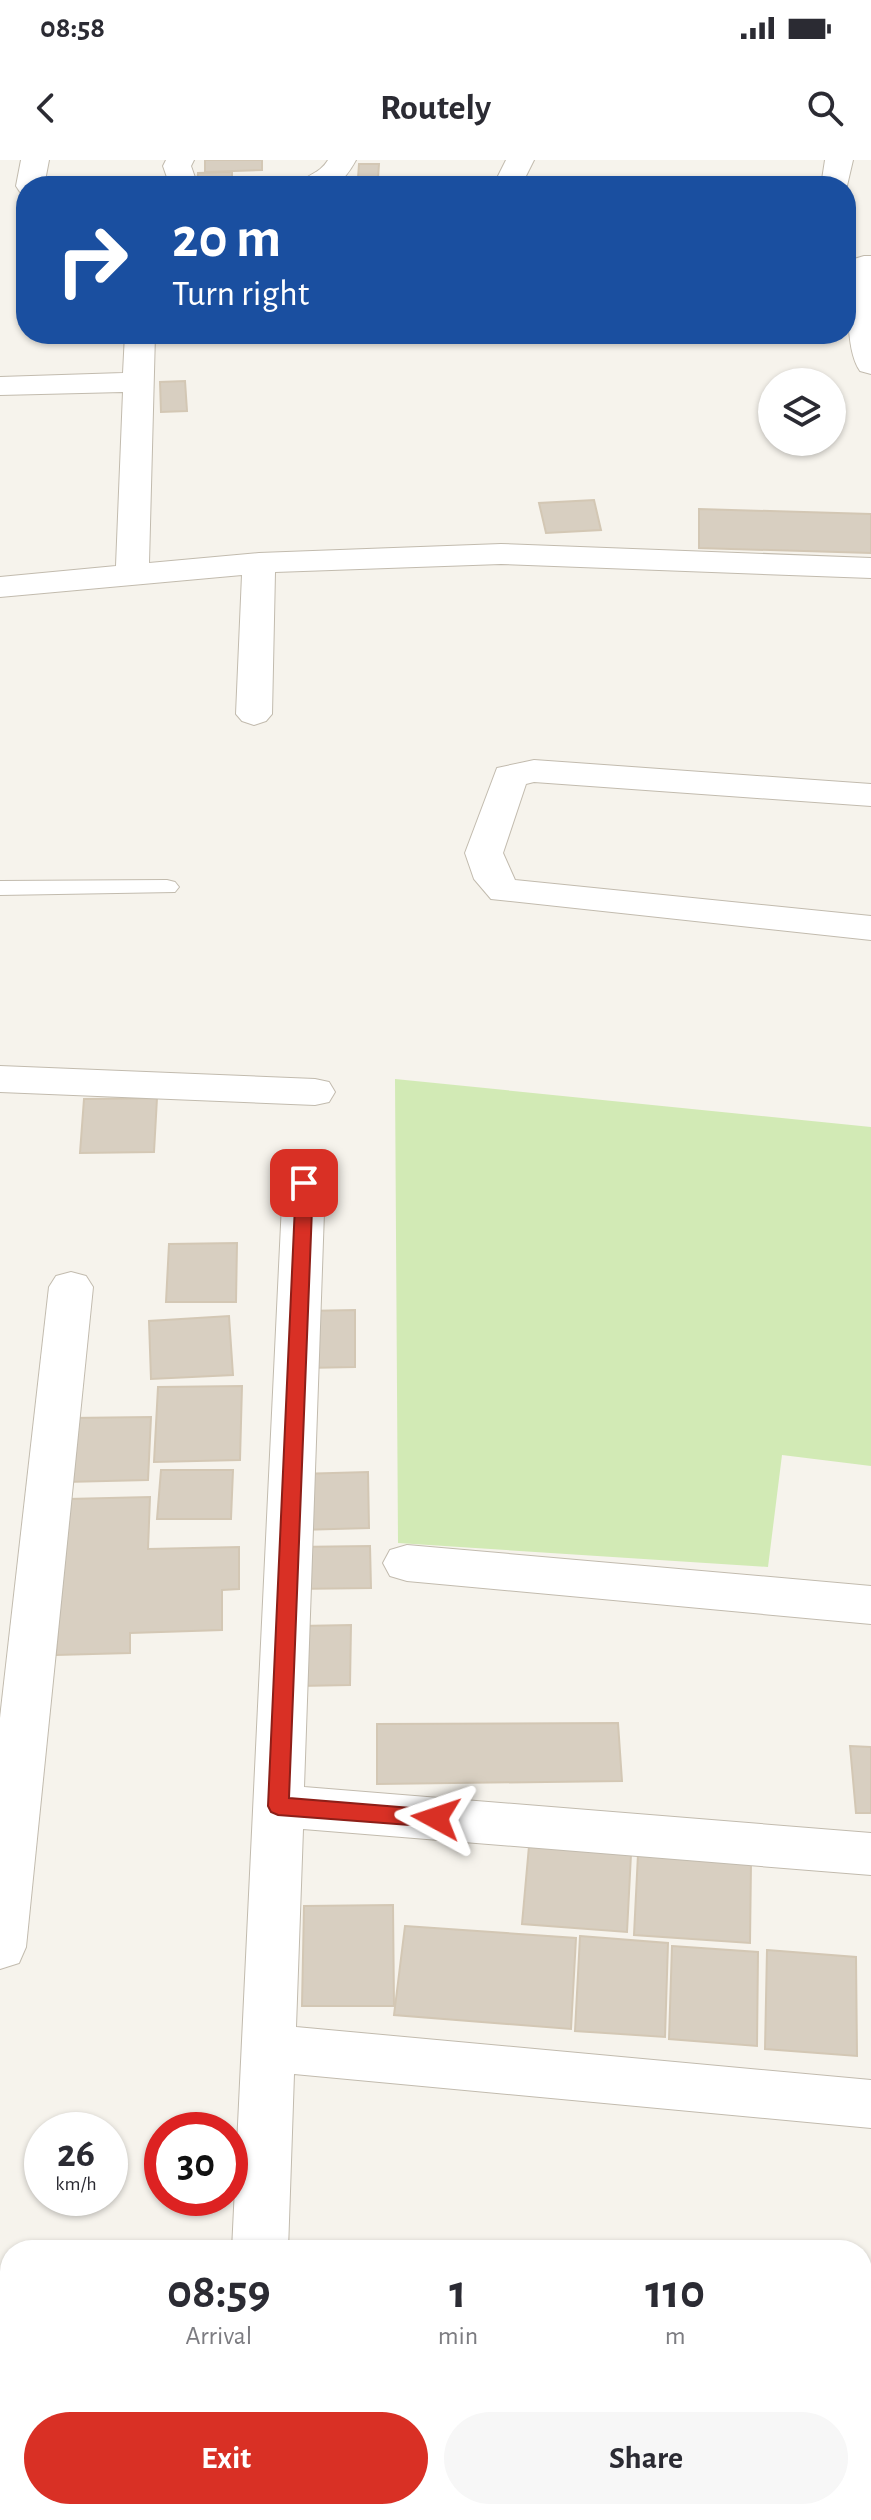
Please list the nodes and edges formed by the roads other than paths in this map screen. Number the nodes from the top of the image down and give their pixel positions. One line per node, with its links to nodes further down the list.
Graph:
1 (871, 265): 2 (street)
2 (856, 315)
3 (856, 324): 5 (street)
4 (140, 344): 6 (street)
5 (871, 365)
6 (138, 382): 7 (street); 10 (street)
7 (0, 386)
8 (259, 563): 9 (street); 10 (street); 12 (street)
9 (871, 568)
10 (132, 573): 11 (street)
11 (0, 587)
12 (254, 714)
13 (871, 795): 16 (street)
14 (167, 887): 15 (lane)
15 (0, 888)
16 (871, 928)
17 (0, 1079): 18 (street)
18 (315, 1092)
19 (304, 1183): 23 (street)
20 (71, 1287): 25 (street)
21 (407, 1563): 22 (street)
22 (871, 1605)
23 (278, 1806): 24 (street); 26 (street)
24 (871, 1854)
25 (0, 1947)
26 (269, 2048): 27 (street); 28 (street)
27 (871, 2104)
28 (260, 2240)

